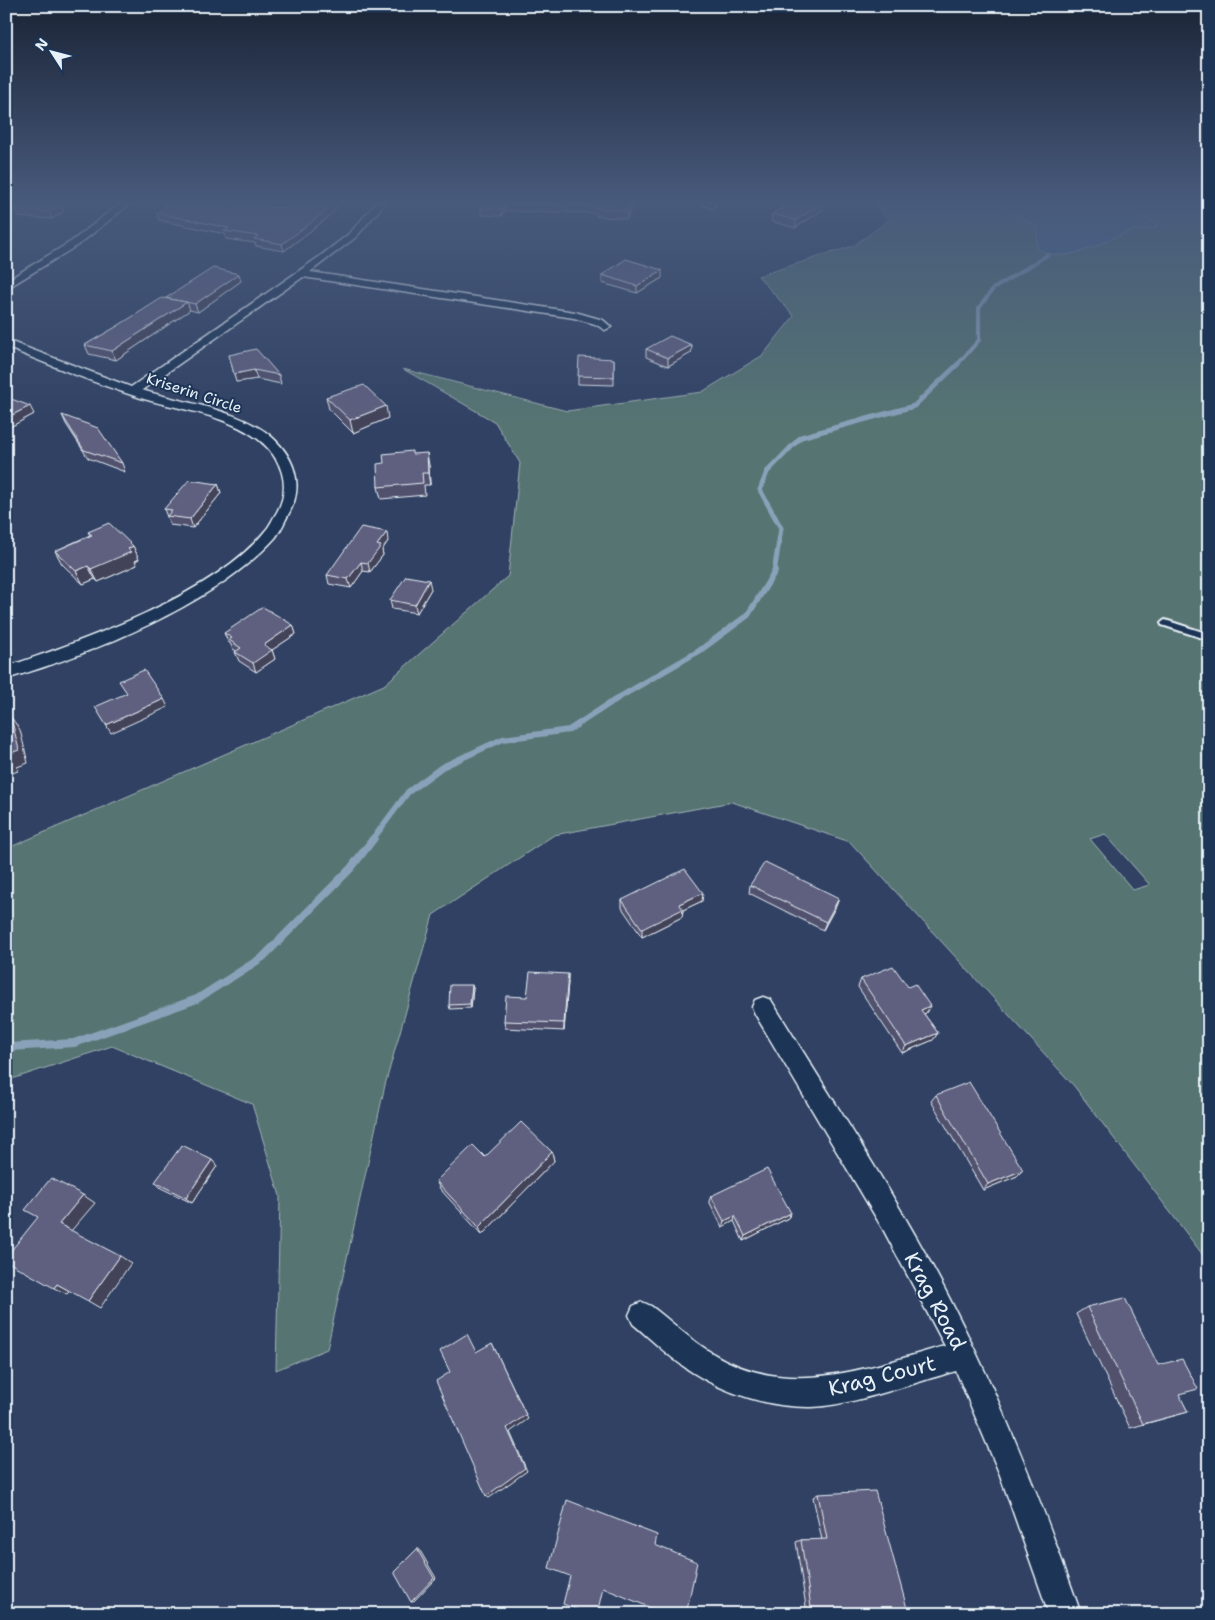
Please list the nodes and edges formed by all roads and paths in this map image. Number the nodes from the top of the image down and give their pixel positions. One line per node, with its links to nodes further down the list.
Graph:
1 (19, 278): 4 (street)
2 (296, 278): 7 (street)
3 (325, 278): 5 (street)
4 (6, 286)
5 (605, 328)
6 (6, 344): 7 (street, Kriserin Circle)
7 (133, 391): 10 (street, Kriserin Circle)
8 (1165, 623): 9 (lane)
9 (1209, 637)
10 (6, 673)
11 (763, 1007): 13 (street, Krag Road)
12 (642, 1315): 13 (street, Krag Court)
13 (964, 1355): 14 (street, Krag Road)
14 (1065, 1614)

